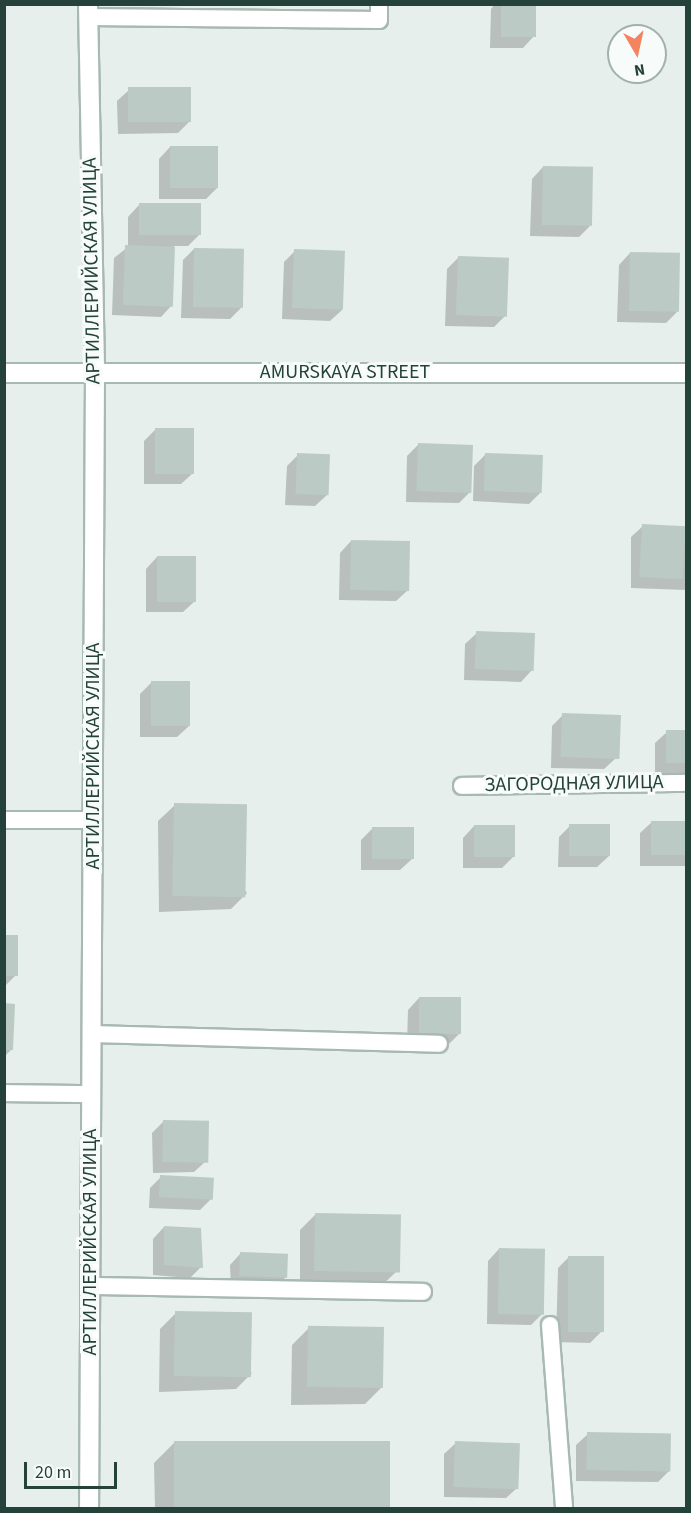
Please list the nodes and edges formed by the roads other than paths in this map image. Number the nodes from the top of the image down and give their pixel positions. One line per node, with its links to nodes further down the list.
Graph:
1 (379, 4): 2 (lane)
2 (88, 11): 4 (street, АРТИЛЛЕРИЙСКАЯ УЛИЦА)
3 (4, 373): 4 (street, AMURSKAYA STREET)
4 (95, 373): 5 (street, AMURSKAYA STREET); 9 (street, АРТИЛЛЕРИЙСКАЯ УЛИЦА)
5 (687, 373)
6 (687, 783): 7 (lane, ЗАГОРОДНАЯ УЛИЦА)
7 (462, 786)
8 (4, 820): 9 (lane)
9 (92, 820): 10 (street, АРТИЛЛЕРИЙСКАЯ УЛИЦА)
10 (91, 1034): 11 (lane); 13 (street, АРТИЛЛЕРИЙСКАЯ УЛИЦА)
11 (439, 1044)
12 (4, 1093): 13 (lane)
13 (91, 1094): 14 (street, АРТИЛЛЕРИЙСКАЯ УЛИЦА)
14 (90, 1286): 15 (lane); 17 (street, АРТИЛЛЕРИЙСКАЯ УЛИЦА)
15 (423, 1292)
16 (550, 1325): 18 (lane)
17 (89, 1509)
18 (564, 1509)

